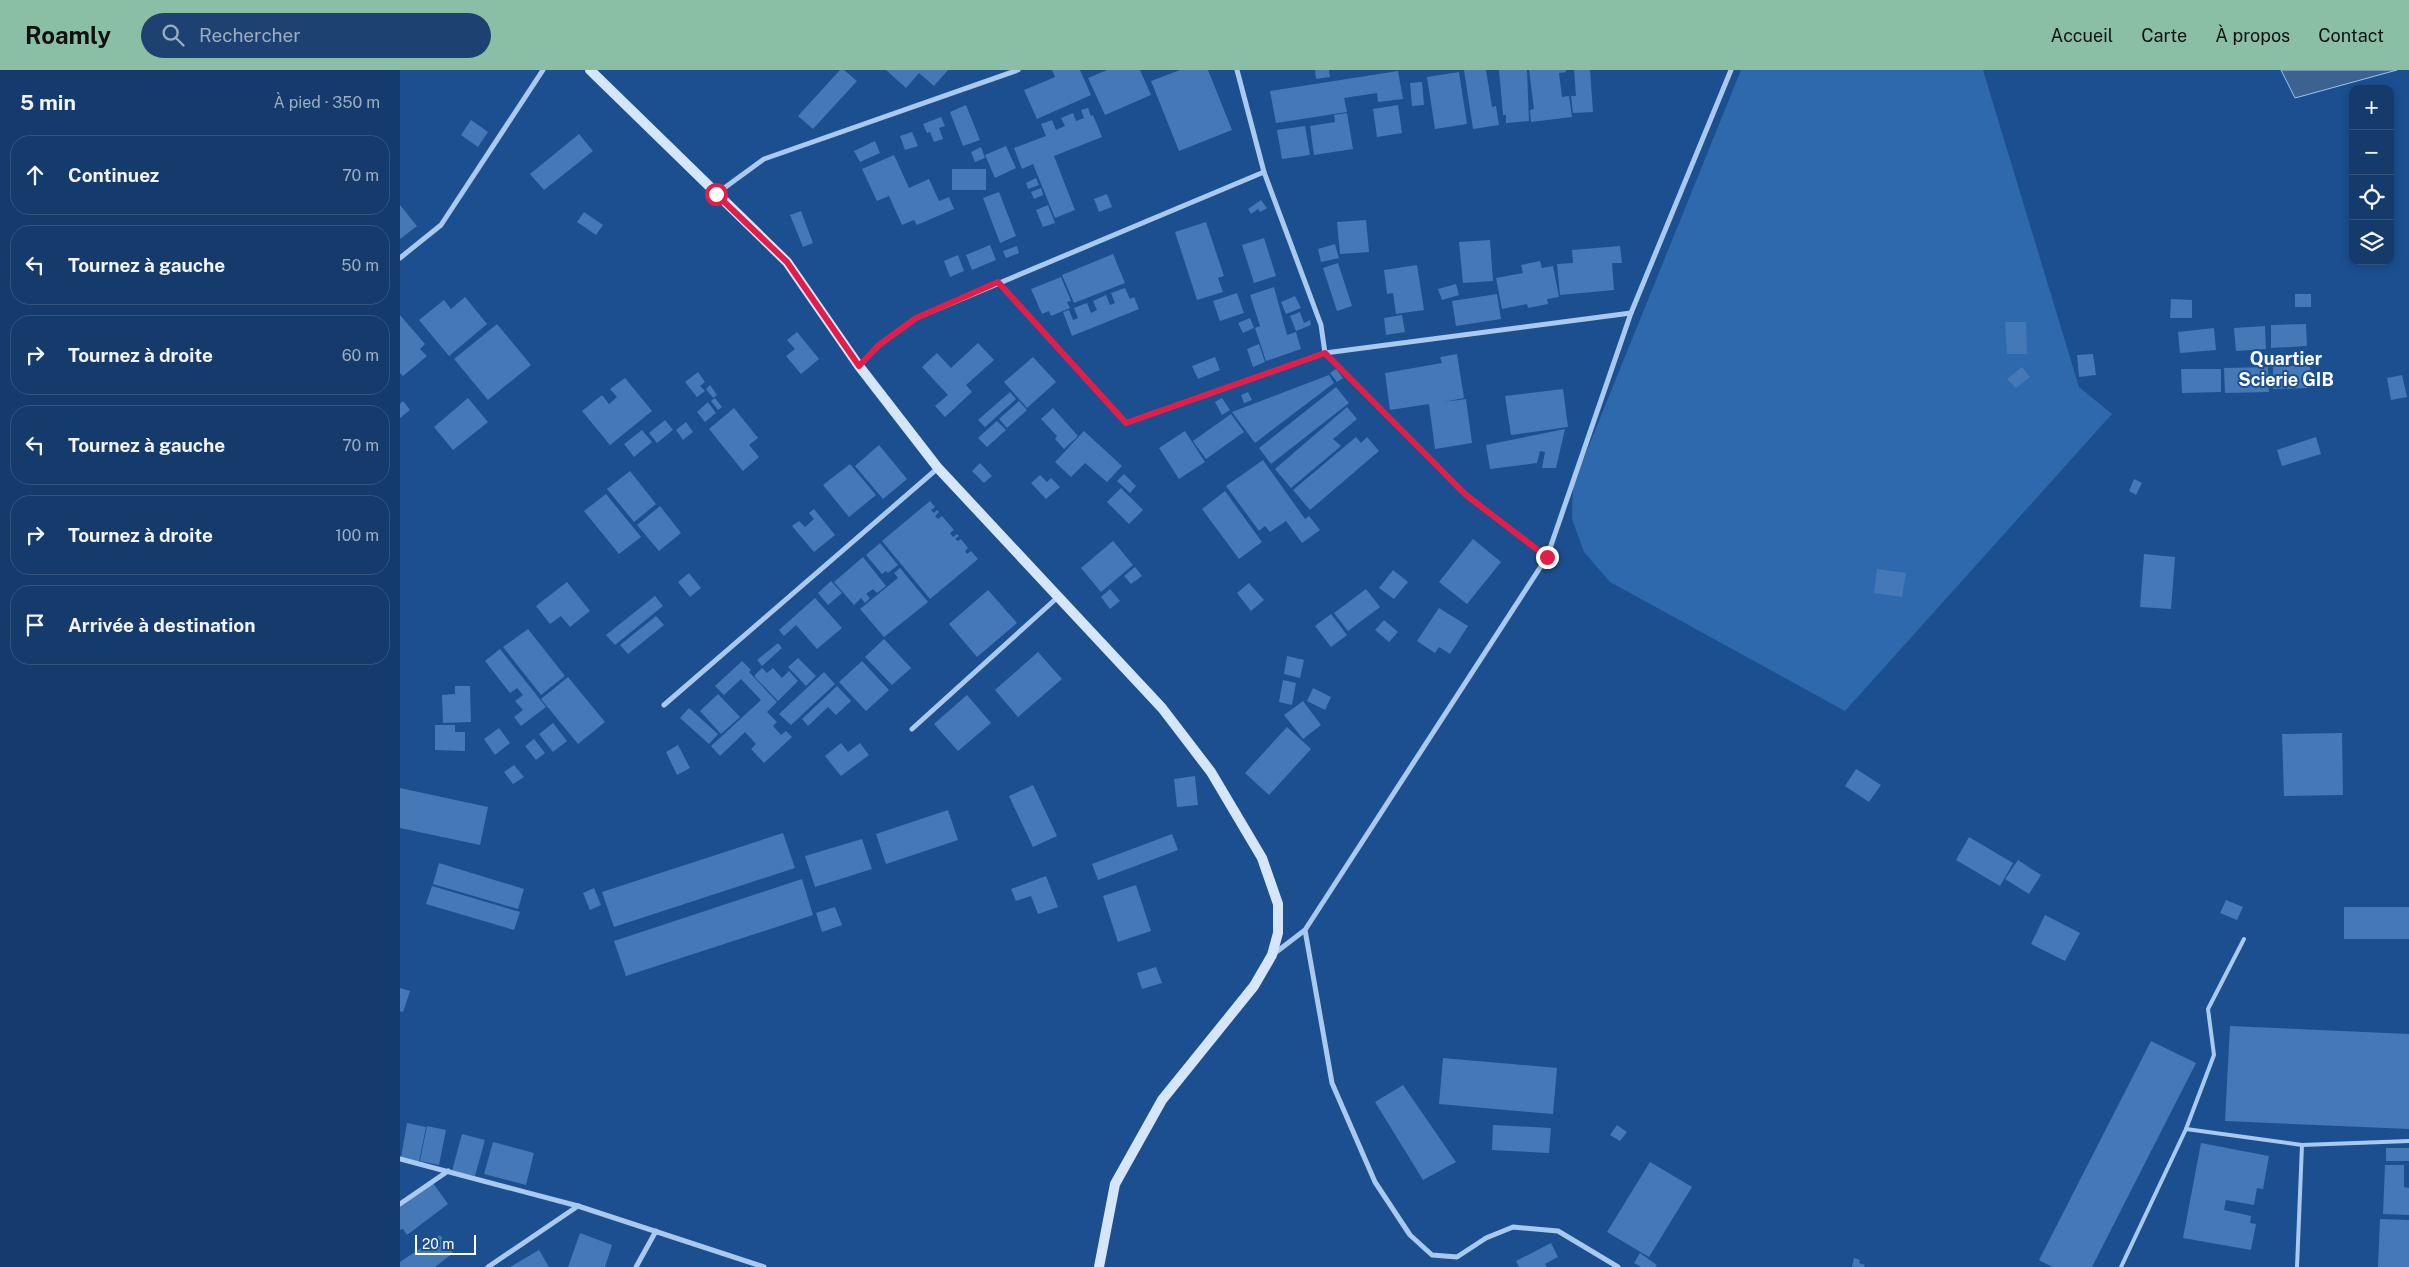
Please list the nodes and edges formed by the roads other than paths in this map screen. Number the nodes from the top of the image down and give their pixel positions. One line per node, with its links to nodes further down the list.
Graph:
1 (543, 70): 8 (street)
2 (590, 70): 7 (street)
3 (1018, 70): 7 (street)
4 (1237, 70): 6 (street)
5 (1731, 70): 10 (street)
6 (1264, 172): 9 (street); 11 (street)
7 (716, 194): 12 (street)
8 (400, 258)
9 (998, 282): 11 (street); 12 (street)
10 (1631, 314): 11 (street); 14 (street)
11 (1325, 353): 14 (street)
12 (859, 366): 13 (street)
13 (938, 468): 15 (street); 16 (street)
14 (1547, 557): 18 (street)
15 (1060, 596): 17 (street); 20 (street)
16 (664, 705)
17 (912, 729)
18 (1304, 930): 20 (street); 33 (street)
19 (2244, 939): 21 (lane)
20 (1272, 955): 32 (street)
21 (2186, 1128): 23 (lane); 34 (lane)
22 (2409, 1141): 23 (lane)
23 (2302, 1145): 35 (lane)
24 (400, 1159): 25 (street)
25 (448, 1170): 26 (street); 27 (street)
26 (400, 1204)
27 (578, 1206): 28 (street); 29 (street)
28 (656, 1231): 30 (street); 31 (street)
29 (488, 1267)
30 (636, 1267)
31 (764, 1267)
32 (1098, 1267)
33 (1618, 1267)
34 (2121, 1267)
35 (2297, 1267)

